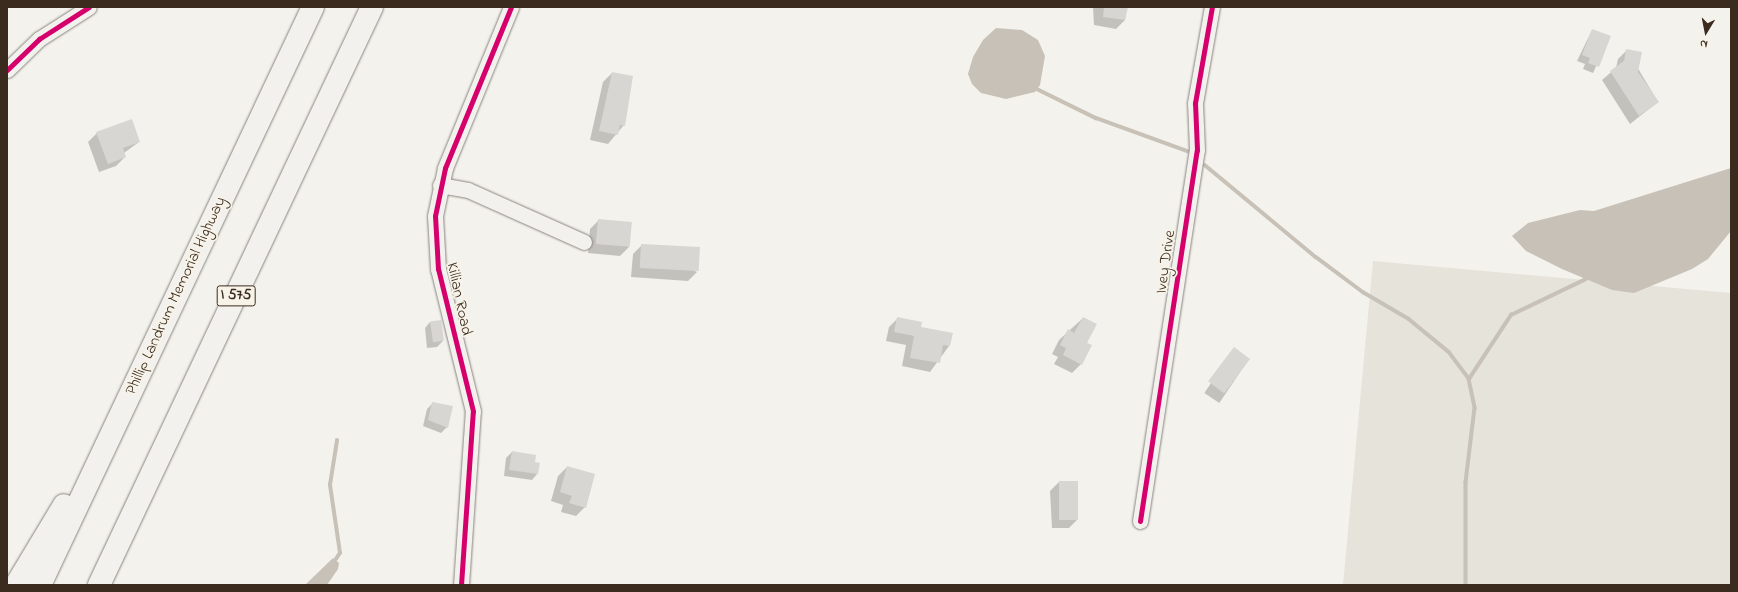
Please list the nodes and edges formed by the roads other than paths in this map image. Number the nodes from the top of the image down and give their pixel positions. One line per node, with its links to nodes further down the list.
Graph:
1 (89, 7): 6 (street)
2 (313, 7): 9 (highway, Phillip Landrum Memorial Highway)
3 (372, 7): 13 (highway, I 575)
4 (509, 7): 7 (street, Killian Road)
5 (1212, 7): 10 (street, Ivey Drive)
6 (7, 70)
7 (440, 186): 8 (street); 14 (street, Killian Road)
8 (584, 242)
9 (127, 400): 11 (highway); 12 (highway, Phillip Landrum Memorial Highway)
10 (1140, 521)
11 (16, 585)
12 (40, 585)
13 (99, 585)
14 (461, 585)

